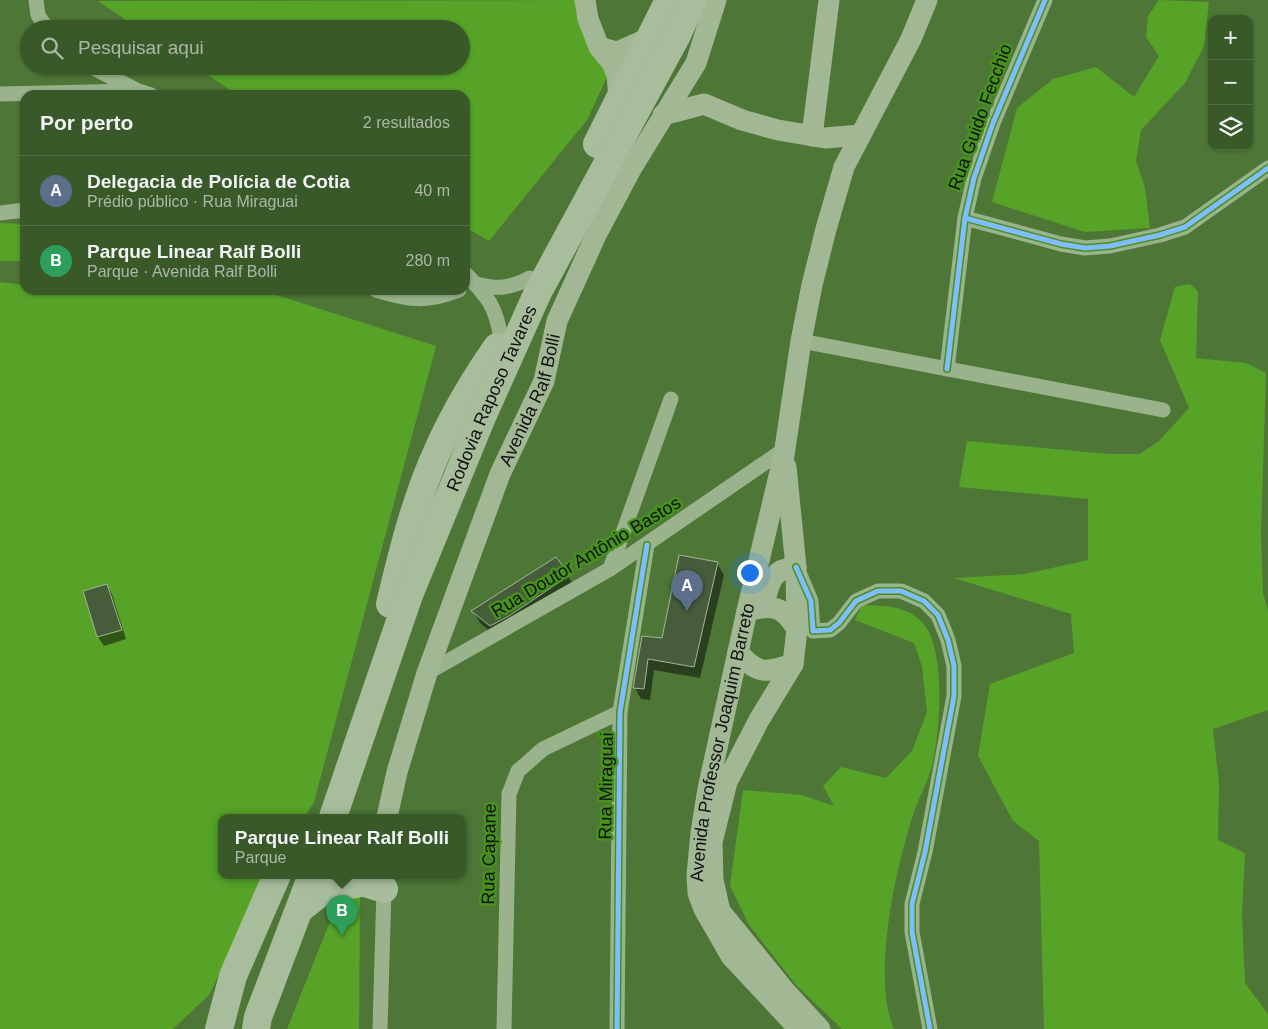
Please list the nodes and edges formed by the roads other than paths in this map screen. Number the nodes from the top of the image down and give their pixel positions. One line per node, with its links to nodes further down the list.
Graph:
1 (36, 0): 9 (street)
2 (585, 0): 11 (main road)
3 (669, 0): 10 (highway, Rodovia Raposo Tavares)
4 (693, 0): 47 (highway, Rodovia Raposo Tavares)
5 (716, 0): 12 (main road, Avenida Ralf Bolli)
6 (829, 0): 21 (main road)
7 (927, 0): 20 (main road, Avenida Professor Joaquim Barreto)
8 (1045, 0): 26 (street, Rua Guido Fecchio)
9 (42, 20)
10 (649, 38): 11 (main road); 17 (highway, Rodovia Raposo Tavares)
11 (600, 47): 17 (main road)
12 (689, 74): 18 (main road); 19 (main road, Avenida Ralf Bolli)
13 (108, 75): 14 (street)
14 (138, 90)
15 (0, 94): 16 (street)
16 (20, 94)
17 (619, 98): 27 (highway, Rodovia Raposo Tavares)
18 (704, 104): 19 (main road); 21 (main road)
19 (663, 116): 45 (main road, Avenida Ralf Bolli)
20 (860, 135): 21 (main road); 22 (main road, Avenida Professor Joaquim Barreto)
21 (818, 137): 22 (main road)
22 (844, 167): 32 (main road, Avenida Professor Joaquim Barreto)
23 (1268, 168): 26 (street)
24 (20, 211): 25 (street)
25 (0, 213)
26 (965, 218): 34 (street, Rua Guido Fecchio)
27 (530, 278): 28 (street); 33 (highway, Rodovia Raposo Tavares)
28 (470, 282)
29 (470, 283): 33 (street)
30 (392, 295): 31 (street)
31 (443, 295)
32 (801, 341): 34 (street); 37 (main road, Avenida Professor Joaquim Barreto)
33 (500, 342): 47 (highway, Rodovia Raposo Tavares)
34 (947, 368): 36 (street)
35 (671, 398): 40 (street)
36 (1163, 410)
37 (784, 452): 38 (street, Rua Doutor Antônio Bastos); 39 (main road, Avenida Professor Joaquim Barreto); 41 (main road, Avenida Professor Joaquim Barreto)
38 (646, 545): 40 (street, Rua Doutor Antônio Bastos); 46 (street, Rua Miraguai)
39 (796, 567): 41 (main road); 42 (main road, Avenida Professor Joaquim Barreto); 62 (street)
40 (610, 569): 45 (street, Rua Doutor Antônio Bastos)
41 (755, 608): 42 (main road); 43 (main road, Avenida Professor Joaquim Barreto)
42 (798, 629): 44 (main road, Avenida Professor Joaquim Barreto)
43 (738, 652): 44 (main road); 60 (main road, Avenida Professor Joaquim Barreto)
44 (793, 664): 61 (main road, Avenida Professor Joaquim Barreto)
45 (427, 673): 48 (main road, Avenida Ralf Bolli)
46 (620, 712): 58 (street, Rua Capane); 59 (street, Rua Miraguai)
47 (324, 812)
48 (388, 814)
49 (276, 879): 54 (highway)
50 (294, 879): 55 (highway)
51 (311, 879): 53 (highway)
52 (368, 880): 53 (highway); 57 (street)
53 (301, 908): 56 (highway)
54 (219, 1029)
55 (241, 1029)
56 (256, 1029)
57 (380, 1029)
58 (504, 1029)
59 (617, 1029)
60 (799, 1029)
61 (820, 1029)
62 (930, 1029)

